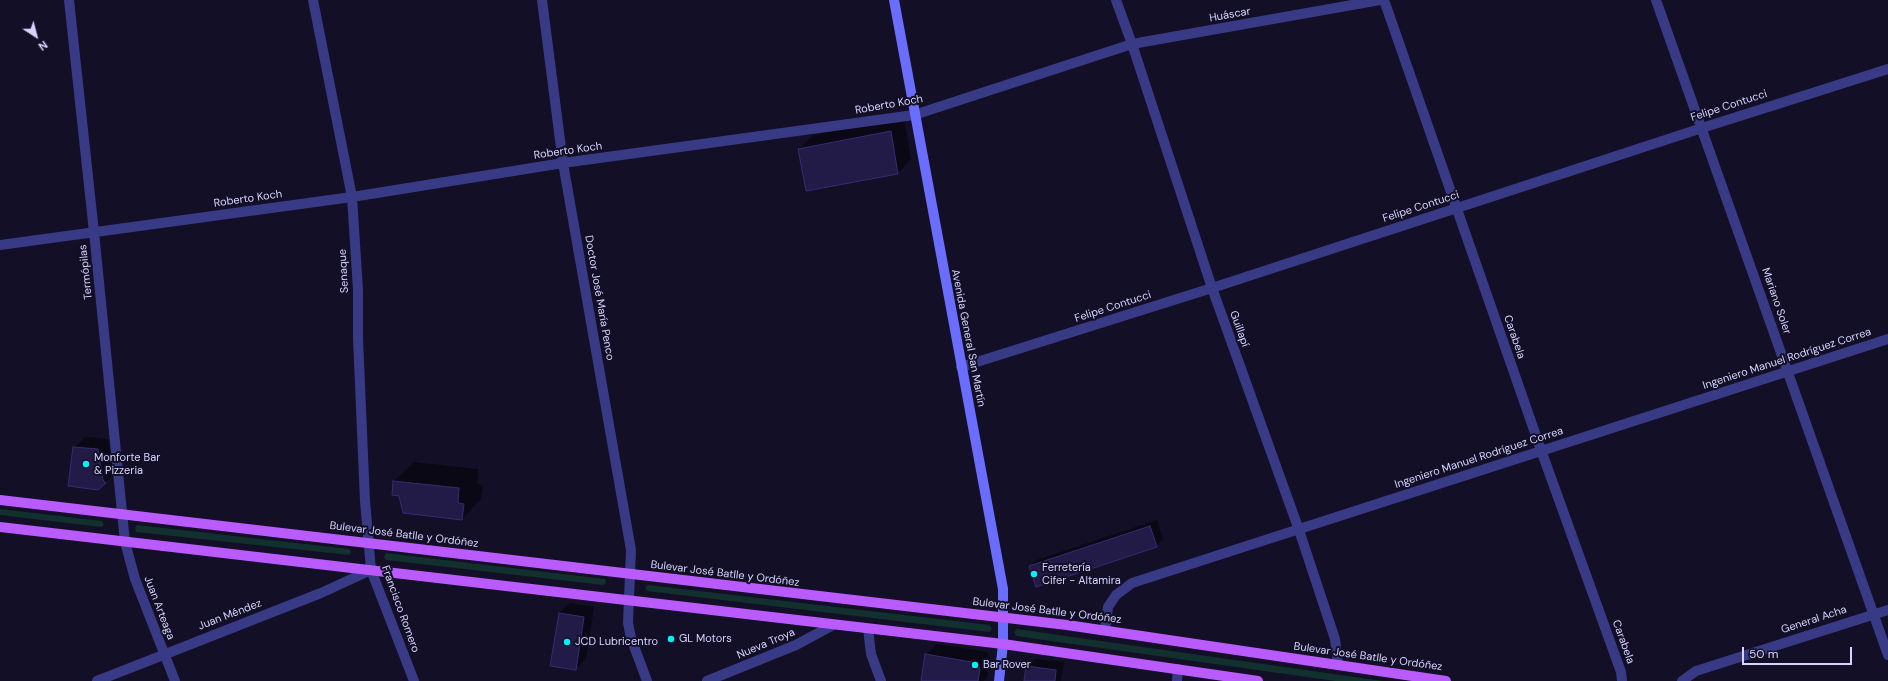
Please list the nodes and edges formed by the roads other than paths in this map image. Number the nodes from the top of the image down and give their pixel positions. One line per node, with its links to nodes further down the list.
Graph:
1 (69, 0): 16 (street, Termópilas)
2 (313, 0): 14 (street, Senaque)
3 (542, 0): 13 (street, Doctor José María Penco)
4 (894, 0): 11 (main road, Avenida General San Martín)
5 (1116, 0): 9 (street, Guillapí)
6 (1380, 0): 9 (street, Huáscar)
7 (1384, 0): 15 (street, Carabela)
8 (1656, 0): 12 (street, Mariano Soler)
9 (1132, 44): 11 (street, Roberto Koch); 18 (street, Guillapí)
10 (1888, 69): 12 (street, Felipe Contucci)
11 (914, 115): 13 (street, Roberto Koch); 20 (main road, Avenida General San Martín)
12 (1702, 128): 15 (street, Felipe Contucci); 21 (street, Mariano Soler)
13 (563, 163): 14 (street, Roberto Koch); 30 (street, Doctor José María Penco)
14 (352, 197): 16 (street, Roberto Koch); 28 (street, Senaque)
15 (1456, 208): 18 (street, Felipe Contucci); 22 (street, Carabela)
16 (94, 232): 17 (street, Roberto Koch); 24 (street, Termópilas)
17 (0, 245)
18 (1212, 288): 20 (street, Felipe Contucci); 26 (street, Guillapí)
19 (1888, 339): 21 (street, Ingeniero Manuel Rodríguez Correa)
20 (961, 367): 34 (main road, Avenida General San Martín)
21 (1788, 372): 22 (street, Ingeniero Manuel Rodríguez Correa); 33 (street, Mariano Soler)
22 (1541, 450): 26 (street, Ingeniero Manuel Rodríguez Correa); 53 (street, Carabela)
23 (0, 500): 24 (main road, Bulevar José Batlle y Ordóñez)
24 (121, 514): 27 (street, Termópilas); 28 (main road, Bulevar José Batlle y Ordóñez)
25 (0, 527): 27 (main road)
26 (1300, 530): 37 (street, Ingeniero Manuel Rodríguez Correa); 41 (street, Guillapí)
27 (125, 542): 29 (main road); 39 (street, Juan Arteaga)
28 (368, 543): 29 (street, Francisco Romero); 30 (main road, Bulevar José Batlle y Ordóñez)
29 (372, 570): 31 (main road); 39 (street, Juan Méndez); 45 (street, Francisco Romero)
30 (630, 574): 31 (street, Doctor José María Penco); 34 (main road, Bulevar José Batlle y Ordóñez)
31 (629, 601): 35 (main road); 46 (street, Doctor José María Penco)
32 (1888, 610): 33 (street, General Acha)
33 (1873, 614): 40 (street, Mariano Soler); 54 (street, General Acha)
34 (1003, 618): 37 (main road, Bulevar José Batlle y Ordóñez); 38 (main road, Avenida General San Martín)
35 (834, 625): 36 (main road); 47 (street, Nueva Troya)
36 (868, 629): 38 (main road); 48 (street)
37 (1105, 630): 41 (main road, Bulevar José Batlle y Ordóñez)
38 (1003, 644): 42 (main road); 49 (main road, Avenida General San Martín)
39 (164, 654): 43 (street, Juan Méndez); 44 (street, Juan Arteaga)
40 (1888, 655)
41 (1338, 665): 52 (main road, Bulevar José Batlle y Ordóñez)
42 (1178, 669): 50 (street); 51 (main road)
43 (97, 681)
44 (175, 681)
45 (414, 681)
46 (647, 681)
47 (706, 681)
48 (881, 681)
49 (999, 681)
50 (1177, 681)
51 (1258, 681)
52 (1446, 681)
53 (1622, 681)
54 (1682, 681)

